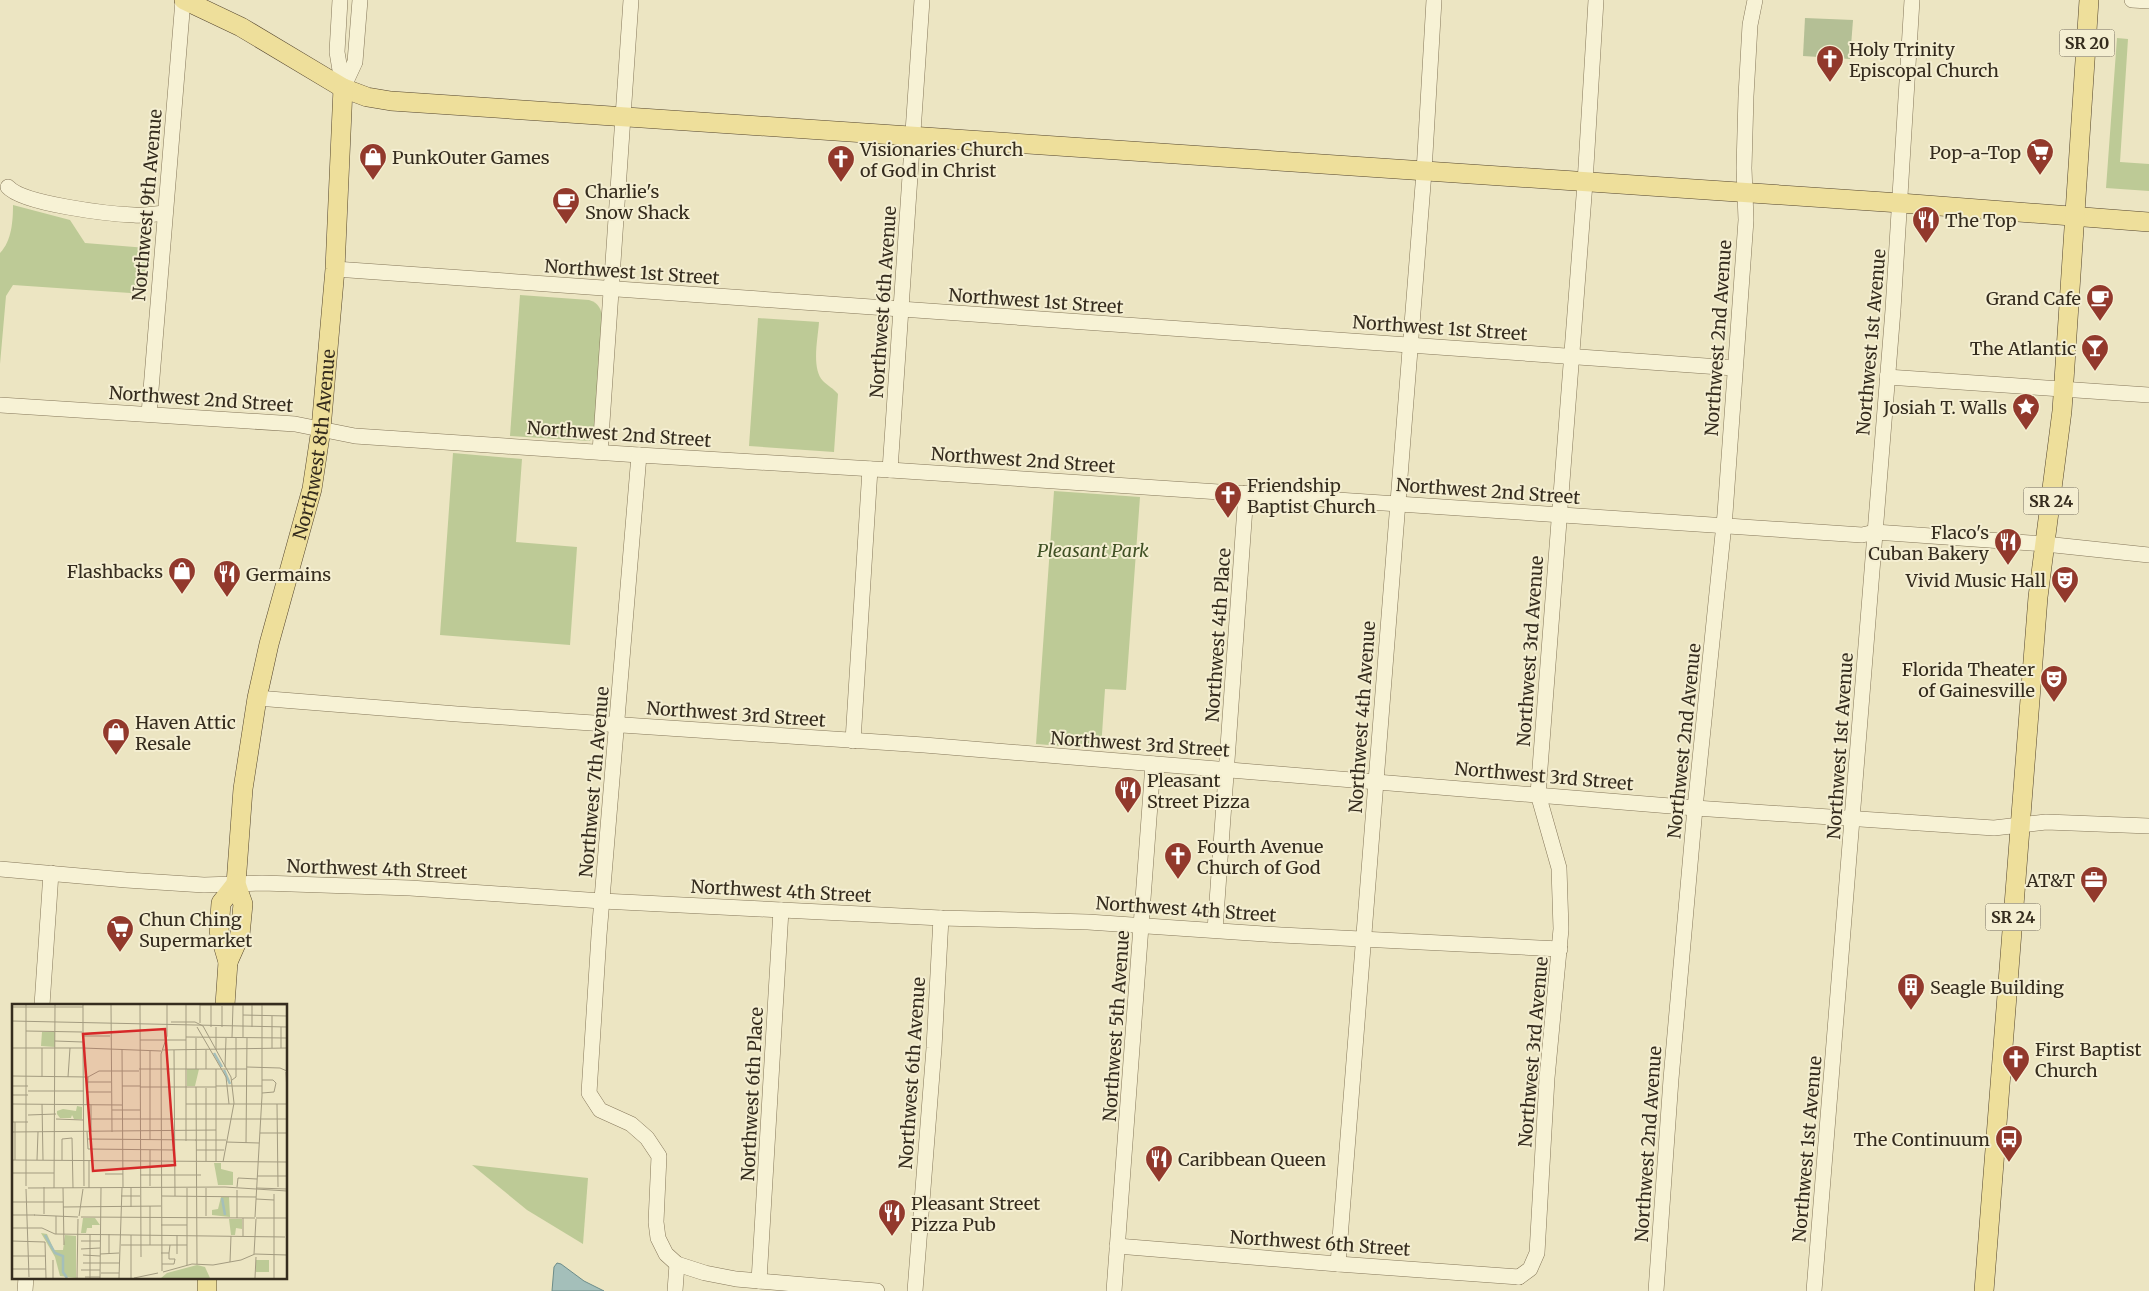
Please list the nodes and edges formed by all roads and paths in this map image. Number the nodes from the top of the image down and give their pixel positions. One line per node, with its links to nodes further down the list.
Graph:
1 (184, 0): 13 (main road); 21 (street, Northwest 9th Avenue)
2 (340, 0): 13 (street)
3 (360, 0): 13 (street)
4 (631, 0): 14 (street)
5 (922, 0): 15 (street, Northwest 6th Avenue)
6 (1434, 0): 16 (street, Northwest 4th Avenue)
7 (1596, 0): 17 (street, Northwest 3rd Avenue)
8 (1756, 0): 19 (street, Northwest 2nd Avenue)
9 (1912, 0): 20 (street, Northwest 1st Avenue)
10 (2089, 0): 22 (main road, SR 20)
11 (2132, 0): 12 (street)
12 (2149, 1)
13 (343, 88): 14 (main road); 24 (main road, Northwest 8th Avenue)
14 (624, 117): 15 (main road); 25 (street)
15 (912, 136): 16 (main road); 26 (street, Northwest 6th Avenue)
16 (1424, 172): 17 (main road); 27 (street, Northwest 4th Avenue)
17 (1585, 183): 19 (main road); 28 (street, Northwest 3rd Avenue)
18 (8, 187): 21 (street)
19 (1746, 194): 20 (main road); 29 (street, Northwest 2nd Avenue)
20 (1900, 203): 22 (main road); 30 (street, Northwest 1st Avenue)
21 (165, 214): 34 (street, Northwest 9th Avenue)
22 (2076, 216): 23 (main road); 31 (main road, SR 24)
23 (2149, 222)
24 (335, 269): 25 (street, Northwest 1st Street); 35 (main road, Northwest 8th Avenue)
25 (612, 290): 26 (street, Northwest 1st Street); 36 (street)
26 (902, 310): 27 (street, Northwest 1st Street); 39 (street, Northwest 6th Avenue)
27 (1411, 345): 28 (street, Northwest 1st Street); 41 (street, Northwest 4th Avenue)
28 (1571, 357): 29 (street, Northwest 1st Street); 42 (street, Northwest 3rd Avenue)
29 (1734, 368): 43 (street, Northwest 2nd Avenue)
30 (1887, 377): 31 (street); 44 (street, Northwest 1st Avenue)
31 (2064, 389): 32 (street); 45 (main road, SR 24)
32 (2149, 395)
33 (0, 405): 34 (street, Northwest 2nd Street)
34 (150, 414): 35 (street, Northwest 2nd Street)
35 (322, 429): 36 (street, Northwest 2nd Street); 47 (main road, Northwest 8th Avenue)
36 (600, 452): 37 (street, Northwest 2nd Street)
37 (639, 456): 38 (street, Northwest 2nd Street); 48 (street, Northwest 7th Avenue)
38 (870, 468): 39 (street, Northwest 2nd Street); 49 (street)
39 (890, 470): 40 (street, Northwest 2nd Street)
40 (1246, 493): 41 (street, Northwest 2nd Street); 51 (street, Northwest 4th Place)
41 (1398, 503): 42 (street, Northwest 2nd Street); 52 (street, Northwest 4th Avenue)
42 (1559, 515): 43 (street, Northwest 2nd Street); 53 (street, Northwest 3rd Avenue)
43 (1724, 526): 44 (street, Northwest 2nd Street); 54 (street, Northwest 2nd Avenue)
44 (1875, 532): 45 (street, Northwest 2nd Street); 55 (street, Northwest 1st Avenue)
45 (2045, 544): 46 (street, Northwest 2nd Street); 56 (main road, SR 24)
46 (2149, 554)
47 (257, 698): 48 (street, Northwest 3rd Street); 60 (main road, Northwest 8th Avenue)
48 (618, 724): 49 (street, Northwest 3rd Street); 61 (street, Northwest 7th Avenue)
49 (853, 741): 50 (street, Northwest 3rd Street)
50 (1153, 764): 51 (street, Northwest 3rd Street); 64 (street, Northwest 5th Avenue)
51 (1227, 769): 52 (street, Northwest 3rd Street); 65 (street, Northwest 4th Place)
52 (1376, 781): 53 (street, Northwest 3rd Street); 66 (street, Northwest 4th Avenue)
53 (1538, 794): 54 (street, Northwest 3rd Street); 67 (street, Northwest 3rd Avenue)
54 (1695, 808): 55 (street, Northwest 3rd Street); 83 (street, Northwest 2nd Avenue)
55 (1853, 818): 56 (street, Northwest 3rd Street); 84 (street, Northwest 1st Avenue)
56 (2020, 825): 57 (street, Northwest 3rd Street); 85 (main road, SR 24)
57 (2149, 826)
58 (0, 869): 59 (street, Northwest 4th Street)
59 (51, 873): 60 (street, Northwest 4th Street); 68 (street)
60 (236, 884): 61 (street, Northwest 4th Street); 69 (main road)
61 (602, 900): 62 (street, Northwest 4th Street); 71 (street, Northwest 7th Avenue)
62 (781, 910): 63 (street, Northwest 4th Street); 75 (street, Northwest 6th Place)
63 (941, 918): 64 (street, Northwest 4th Street); 81 (street, Northwest 6th Avenue)
64 (1142, 925): 65 (street, Northwest 4th Street); 70 (street, Northwest 5th Avenue)
65 (1215, 930): 66 (street, Northwest 4th Street)
66 (1364, 938): 67 (street, Northwest 4th Street); 72 (street, Northwest 4th Avenue)
67 (1560, 949): 76 (street, Northwest 3rd Avenue)
68 (42, 1004)
69 (225, 1004)
70 (1118, 1246): 72 (street, Northwest 6th Street); 82 (street, Northwest 5th Avenue)
71 (677, 1264): 75 (street); 79 (street)
72 (1338, 1264): 76 (street, Northwest 6th Street)
73 (26, 1278): 77 (street)
74 (207, 1278): 78 (main road)
75 (759, 1280): 80 (street)
76 (1521, 1284)
77 (25, 1291)
78 (207, 1291)
79 (675, 1291)
80 (877, 1291)
81 (915, 1291)
82 (1114, 1291)
83 (1656, 1291)
84 (1814, 1291)
85 (1984, 1291)

